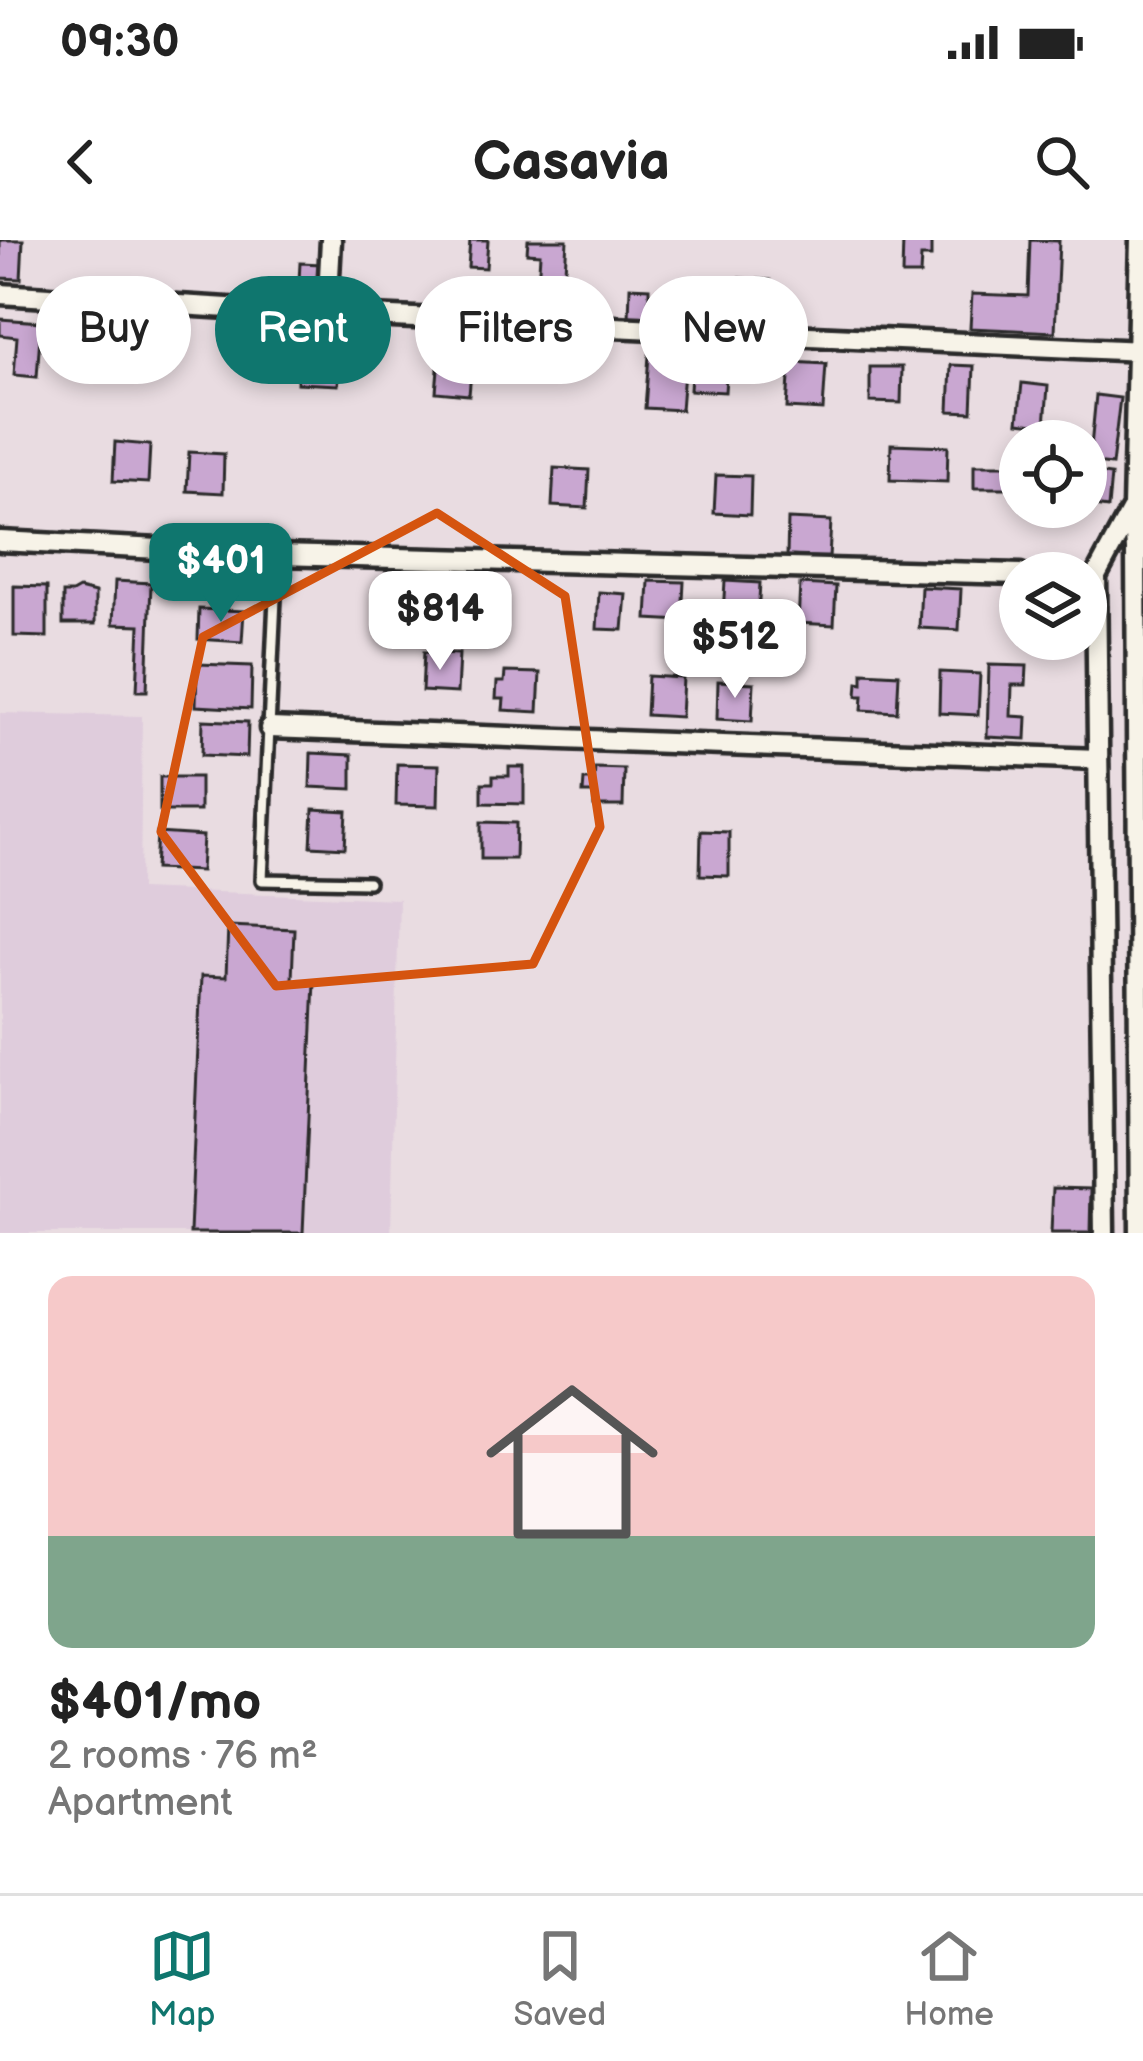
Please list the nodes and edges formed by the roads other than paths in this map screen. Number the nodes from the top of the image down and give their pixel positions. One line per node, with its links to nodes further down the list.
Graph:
1 (331, 240): 3 (street)
2 (1140, 240): 7 (street)
3 (329, 276)
4 (0, 294): 5 (street)
5 (215, 307)
6 (391, 317): 7 (street)
7 (1140, 351): 8 (street)
8 (1133, 507): 10 (street); 11 (street)
9 (0, 541): 12 (street)
10 (1139, 550): 19 (street)
11 (1106, 552)
12 (277, 555): 13 (street); 15 (lane)
13 (999, 573)
14 (1094, 660): 16 (street)
15 (270, 728): 16 (street); 17 (lane)
16 (1098, 759): 18 (street)
17 (368, 882)
18 (1104, 1233)
19 (1140, 1233)

